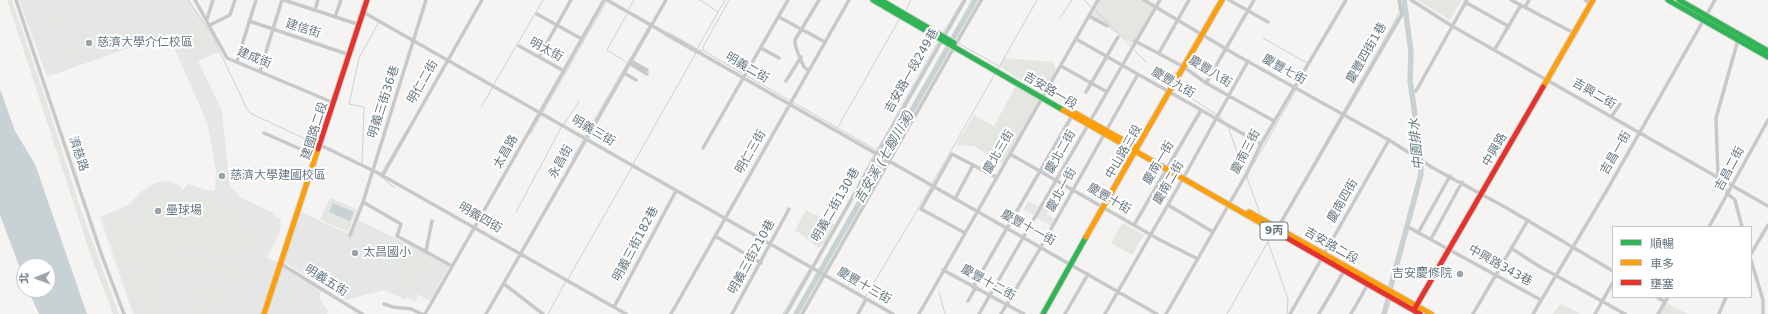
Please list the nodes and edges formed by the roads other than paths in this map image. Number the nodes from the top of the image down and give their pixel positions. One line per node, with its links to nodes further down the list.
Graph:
1 (16, 0): 226 (street, 濟慈路)
2 (195, 0): 52 (street, 建成街)
3 (213, 0): 52 (street)
4 (235, 0): 56 (street)
5 (256, 0): 54 (street)
6 (283, 0): 39 (street); 64 (street)
7 (318, 0): 44 (street)
8 (341, 0): 50 (street)
9 (367, 0): 46 (street, 建國路二段)
10 (426, 0): 71 (street, 明義三街36巷)
11 (482, 0): 88 (street, 明仁二街)
12 (571, 0): 58 (street)
13 (606, 0): 59 (street, 明義二街); 69 (street, 太昌路)
14 (666, 0): 59 (street, 永昌街)
15 (788, 0): 48 (street)
16 (819, 0): 63 (street)
17 (849, 0): 74 (street, 明仁三街)
18 (873, 0): 68 (street)
19 (881, 0): 68 (street)
20 (965, 0): 68 (street, 吉安路一段249巷)
21 (981, 0): 75 (street)
22 (1098, 0): 49 (street, 慶北三街)
23 (1144, 0): 42 (street, 慶豐七街)
24 (1160, 0): 42 (street, 慶北二街)
25 (1189, 0): 53 (street)
26 (1222, 0): 66 (street, 中山路三段)
27 (1229, 0): 45 (street)
28 (1254, 0): 45 (street)
29 (1346, 0): 109 (street, 慶南三街)
30 (1400, 0): 121 (street, 慶豐四街1巷)
31 (1411, 0): 61 (street, 吉興二街)
32 (1511, 0): 41 (street)
33 (1529, 0): 43 (street)
34 (1585, 0): 40 (street)
35 (1668, 0): 51 (street)
36 (1679, 0): 51 (street)
37 (1715, 0): 51 (street, 吉昌一街)
38 (1466, 1): 61 (street); 62 (street)
39 (295, 2): 44 (street)
40 (1592, 2): 65 (street, 中興路)
41 (1521, 5): 43 (street); 62 (street)
42 (1156, 7): 53 (street, 慶豐七街); 73 (street, 慶北二街)
43 (1525, 7): 65 (street)
44 (315, 10): 50 (street)
45 (1248, 10): 55 (street); 78 (street)
46 (364, 12): 57 (street, 建國路二段); 71 (street, 明義三街)
47 (537, 14): 58 (street)
48 (780, 16): 63 (street); 77 (street)
49 (1089, 16): 60 (street); 70 (street, 慶北三街)
50 (335, 17): 57 (street)
51 (1704, 17): 72 (street); 80 (street); 129 (street, 吉昌一街)
52 (207, 19): 56 (street, 建成街)
53 (1178, 20): 66 (street, 慶豐七街); 81 (street)
54 (249, 22): 64 (street, 建信街); 89 (street)
55 (1268, 22)
56 (210, 25): 89 (street, 建成街)
57 (360, 25): 82 (street, 建國路二段)
58 (556, 25): 69 (street); 83 (street)
59 (652, 25): 91 (street, 永昌街); 103 (street, 明義二街)
60 (1107, 26)
61 (1452, 26): 79 (street, 吉興二街); 110 (street)
62 (1508, 26): 79 (street)
63 (802, 28): 74 (street); 84 (street)
64 (272, 29): 82 (street, 建信街); 96 (street)
65 (1574, 33): 104 (street, 中興路)
66 (1203, 36): 78 (street, 慶豐七街); 95 (street, 中山路三段)
67 (1118, 37): 85 (street)
68 (943, 38): 75 (street, 吉安路一段); 137 (street, 吉安路一段249巷)
69 (582, 39): 97 (street, 太昌路)
70 (1076, 39): 85 (street, 慶豐九街); 94 (street, 慶北三街)
71 (414, 40): 88 (street, 明義三街); 143 (street, 明義三街36巷)
72 (1738, 40): 86 (street); 149 (street)
73 (1135, 41): 81 (street, 慶豐八街); 92 (street, 慶北二街)
74 (825, 42): 98 (street, 明仁三街)
75 (955, 45): 114 (street, 吉安路一段); 140 (street)
76 (518, 46): 83 (street, 明太街)
77 (760, 48): 87 (street); 93 (street)
78 (1226, 49): 90 (street, 慶豐七街); 107 (street)
79 (1495, 49): 104 (street, 吉興二街)
80 (1768, 51)
81 (1159, 53): 95 (street, 慶豐八街)
82 (350, 55): 116 (street, 建國路二段)
83 (539, 57): 97 (street, 明太街)
84 (801, 57): 98 (street); 106 (street)
85 (1106, 57): 92 (street, 慶豐九街); 108 (street)
86 (1768, 57)
87 (779, 58)
88 (448, 59): 120 (street, 明義三街); 145 (street, 明仁二街)
89 (237, 61): 96 (street, 建成街)
90 (1248, 61): 109 (street, 慶豐七街); 115 (street, 慶南二街)
91 (630, 62): 99 (street); 100 (street, 永昌街)
92 (1122, 65): 102 (street, 慶豐九街); 112 (street, 慶北二街)
93 (751, 66): 101 (street); 103 (street)
94 (1061, 66): 108 (street); 114 (street, 慶北三街)
95 (1184, 67): 107 (street, 慶豐八街); 113 (street, 中山路三段)
96 (260, 71): 116 (street, 建成街)
97 (564, 71): 120 (street, 太昌路)
98 (809, 71): 117 (street, 明仁三街)
99 (647, 72)
100 (624, 73): 105 (street); 131 (street, 永昌街)
101 (769, 74)
102 (1138, 74): 113 (street, 慶豐九街); 128 (street, 慶北一街)
103 (743, 78): 117 (street, 明義二街); 135 (street)
104 (1547, 79): 123 (street, 吉興二街); 156 (street, 中興路)
105 (636, 80)
106 (786, 81)
107 (1206, 83): 115 (street, 慶豐八街)
108 (1091, 84): 111 (street); 112 (street)
109 (1295, 88): 121 (street, 慶豐七街); 126 (street, 慶南三街)
110 (1416, 91)
111 (1086, 92)
112 (1107, 92): 127 (street, 慶北二街)
113 (1170, 93): 119 (street, 慶豐九街); 136 (street, 中山路三段)
114 (1043, 96): 122 (street, 吉安路一段); 138 (street, 慶北三街)
115 (1229, 96): 124 (street, 慶南二街); 126 (street, 慶豐八街)
116 (334, 103): 134 (street, 建國路二段)
117 (791, 103): 137 (street, 明義二街); 166 (street, 明仁三街)
118 (1620, 104): 123 (street)
119 (1201, 110): 124 (street, 慶豐九街); 142 (street, 慶南一街)
120 (540, 112): 131 (street, 明義三街); 173 (street, 太昌路)
121 (1343, 114): 132 (street, 慶豐七街); 176 (street, 慶豐四街1巷)
122 (1072, 116): 127 (street, 吉安路一段); 144 (street)
123 (1612, 116): 129 (street, 吉興二街)
124 (1217, 119): 133 (street, 慶豐九街); 148 (street, 慶南二街)
125 (1768, 120): 152 (street, 吉昌二街)
126 (1274, 121): 133 (street, 慶南三街)
127 (1089, 123): 128 (street, 吉安路一段); 150 (street, 慶北二街)
128 (1105, 132): 136 (street, 吉安路一段); 154 (street, 慶北一街)
129 (1640, 132): 149 (street, 吉興二街); 187 (street, 吉昌一街)
130 (264, 133): 139 (street)
131 (586, 139): 155 (street, 明義三街); 192 (street, 永昌街)
132 (1389, 140): 146 (street, 慶豐七街); 193 (street, 慶南四街)
133 (1261, 144): 160 (street, 慶南三街)
134 (320, 146): 139 (street, 建國路二段); 143 (street, 明義四街)
135 (703, 148)
136 (1136, 150): 142 (street, 吉安路二段 / 9丙); 163 (street, 中山路三段)
137 (877, 153): 140 (street, 明義二街); 200 (street, 明義二街130巷)
138 (1010, 154): 144 (street, 慶豐十街); 147 (street, 慶北三街)
139 (317, 157): 197 (street, 建國路二段)
140 (889, 161): 153 (street, 慶豐十一街); 205 (street)
141 (973, 165): 147 (street); 153 (street); 158 (street)
142 (1168, 168): 148 (street, 吉安路二段 / 9丙); 169 (street, 慶南一街)
143 (373, 170): 145 (street, 明義四街); 159 (street, 明義三街36巷)
144 (1040, 172): 150 (street, 慶豐十街); 175 (street)
145 (383, 175): 173 (street, 明義四街)
146 (1450, 176): 151 (street, 慶豐七街); 179 (street)
147 (996, 177): 165 (street, 慶北三街)
148 (1184, 177): 160 (street, 吉安路二段 / 9丙); 161 (street, 慶南二街)
149 (1718, 177): 152 (street, 吉興二街); 157 (street)
150 (1056, 180): 154 (street, 慶豐十街); 183 (street, 慶北二街)
151 (1462, 182): 156 (street, 慶豐七街); 184 (street)
152 (1732, 184): 157 (street, 吉昌二街); 162 (street, 吉興二街)
153 (933, 187): 158 (street, 慶豐十一街); 178 (street)
154 (1073, 190): 163 (street, 慶豐十街); 186 (street, 慶北一街)
155 (676, 192): 166 (street, 明義三街); 224 (street, 明義三街182巷)
156 (1481, 193): 167 (street, 慶豐七街); 189 (street, 中興路)
157 (1728, 194): 170 (street, 吉昌二街); 171 (street)
158 (955, 199): 165 (street, 慶豐十一街)
159 (363, 202): 181 (street, 明義三街36巷); 190 (street)
160 (1230, 203): 176 (street, 吉安路二段 / 9丙); 177 (street, 慶南三街)
161 (1168, 205): 177 (street); 180 (street, 慶南二街)
162 (1768, 206)
163 (1104, 207): 169 (street, 慶豐十街); 198 (street, 中山路三段)
164 (789, 209): 185 (street, 明義三街210巷)
165 (977, 211): 175 (street, 慶豐十一街); 178 (street, 慶北三街)
166 (725, 218): 182 (street, 明仁三街); 185 (street, 明義三街)
167 (1528, 220): 187 (street, 慶豐七街); 188 (street)
168 (432, 221): 190 (street)
169 (1134, 225): 180 (street, 慶豐十街)
170 (1710, 226)
171 (1742, 226)
172 (1768, 226): 191 (street)
173 (475, 227): 192 (street, 明義四街); 199 (street, 太昌路)
174 (1408, 227): 179 (street, 中興路343巷)
175 (1008, 229): 183 (street, 慶豐十一街); 211 (street)
176 (1277, 230): 193 (street, 吉安路二段 / 9丙)
177 (1213, 232): 194 (street, 慶南三街)
178 (965, 233): 201 (street, 慶北三街)
179 (1418, 233): 184 (street, 中興路343巷)
180 (1152, 234): 194 (street, 慶豐十街); 212 (street, 慶南二街)
181 (350, 235)
182 (715, 236): 195 (street); 233 (street, 明仁三街)
183 (1023, 238): 186 (street, 慶豐十一街); 213 (street, 慶北二街)
184 (1431, 239): 189 (street, 中興路343巷)
185 (771, 244): 195 (street, 明義三街210巷); 200 (street, 明義三街)
186 (1041, 247): 198 (street, 慶豐十一街); 223 (street, 慶北一街)
187 (1573, 247): 203 (street, 慶豐七街); 206 (street, 吉昌一街)
188 (1511, 248): 206 (street); 207 (street)
189 (1449, 249): 207 (street, 中興路343巷); 225 (street, 中興路)
190 (426, 251): 199 (street)
191 (1752, 252)
192 (521, 254): 208 (street, 永昌街); 224 (street, 明義四街)
193 (1323, 256): 202 (street, 吉安路二段 / 9丙); 225 (street, 吉安路二段 / 9丙); 248 (street, 慶南四街)
194 (1198, 259): 247 (street, 慶南三街)
195 (761, 263): 234 (street, 明義三街210巷)
196 (1752, 263): 259 (street)
197 (281, 264): 227 (street, 建國路二段); 228 (street, 明義五街)
198 (1071, 264): 204 (street, 慶豐十一街); 243 (street, 中山路三段)
199 (452, 266): 229 (street, 太昌路)
200 (812, 268): 205 (street, 慶豐十三街); 235 (street, 明義二街130巷)
201 (943, 270): 211 (street, 慶豐十二街); 239 (street, 慶北三街)
202 (1344, 270): 209 (street, 吉安路二段 / 9丙); 249 (street)
203 (1612, 270)
204 (1088, 274): 212 (street, 慶豐十一街); 244 (street)
205 (824, 275): 217 (street, 慶豐十三街); 236 (street)
206 (1556, 275): 218 (street, 吉昌一街); 219 (street)
207 (1496, 276): 218 (street, 中興路343巷); 253 (street)
208 (504, 284): 230 (street, 永昌街); 231 (street)
209 (1368, 284): 225 (street, 吉安路二段 / 9丙); 250 (street)
210 (1612, 284): 219 (street)
211 (974, 287): 213 (street, 慶豐十二街); 220 (street)
212 (1118, 291): 245 (street, 慶南二街); 246 (street, 慶豐十一街)
213 (990, 296): 223 (street, 慶豐十二街); 240 (street, 慶北二街)
214 (1659, 298): 221 (street)
215 (1667, 298): 221 (street)
216 (1726, 298): 258 (street)
217 (866, 299): 237 (street); 238 (street, 慶豐十三街)
218 (1541, 300): 254 (street, 吉昌一街)
219 (1602, 300): 255 (street); 256 (street)
220 (968, 301)
221 (1665, 302): 257 (street)
222 (384, 304): 229 (street)
223 (1006, 305): 241 (street, 慶北一街); 242 (street, 慶豐十二街)
224 (614, 307): 232 (street, 明義四街)
225 (1414, 308): 251 (street, 吉安路二段 / 9丙); 252 (street, 吉安路二段 / 9丙)
226 (124, 314)
227 (264, 314)
228 (362, 314)
229 (424, 314)
230 (486, 314)
231 (543, 314)
232 (626, 314)
233 (671, 314)
234 (732, 314)
235 (786, 314)
236 (802, 314)
237 (858, 314)
238 (893, 314)
239 (919, 314)
240 (980, 314)
241 (1001, 314)
242 (1024, 314)
243 (1043, 314)
244 (1065, 314)
245 (1105, 314)
246 (1156, 314)
247 (1166, 314)
248 (1290, 314)
249 (1319, 314)
250 (1351, 314)
251 (1420, 314)
252 (1430, 314)
253 (1473, 314)
254 (1533, 314)
255 (1594, 314)
256 (1625, 314)
257 (1658, 314)
258 (1719, 314)
259 (1763, 314)

